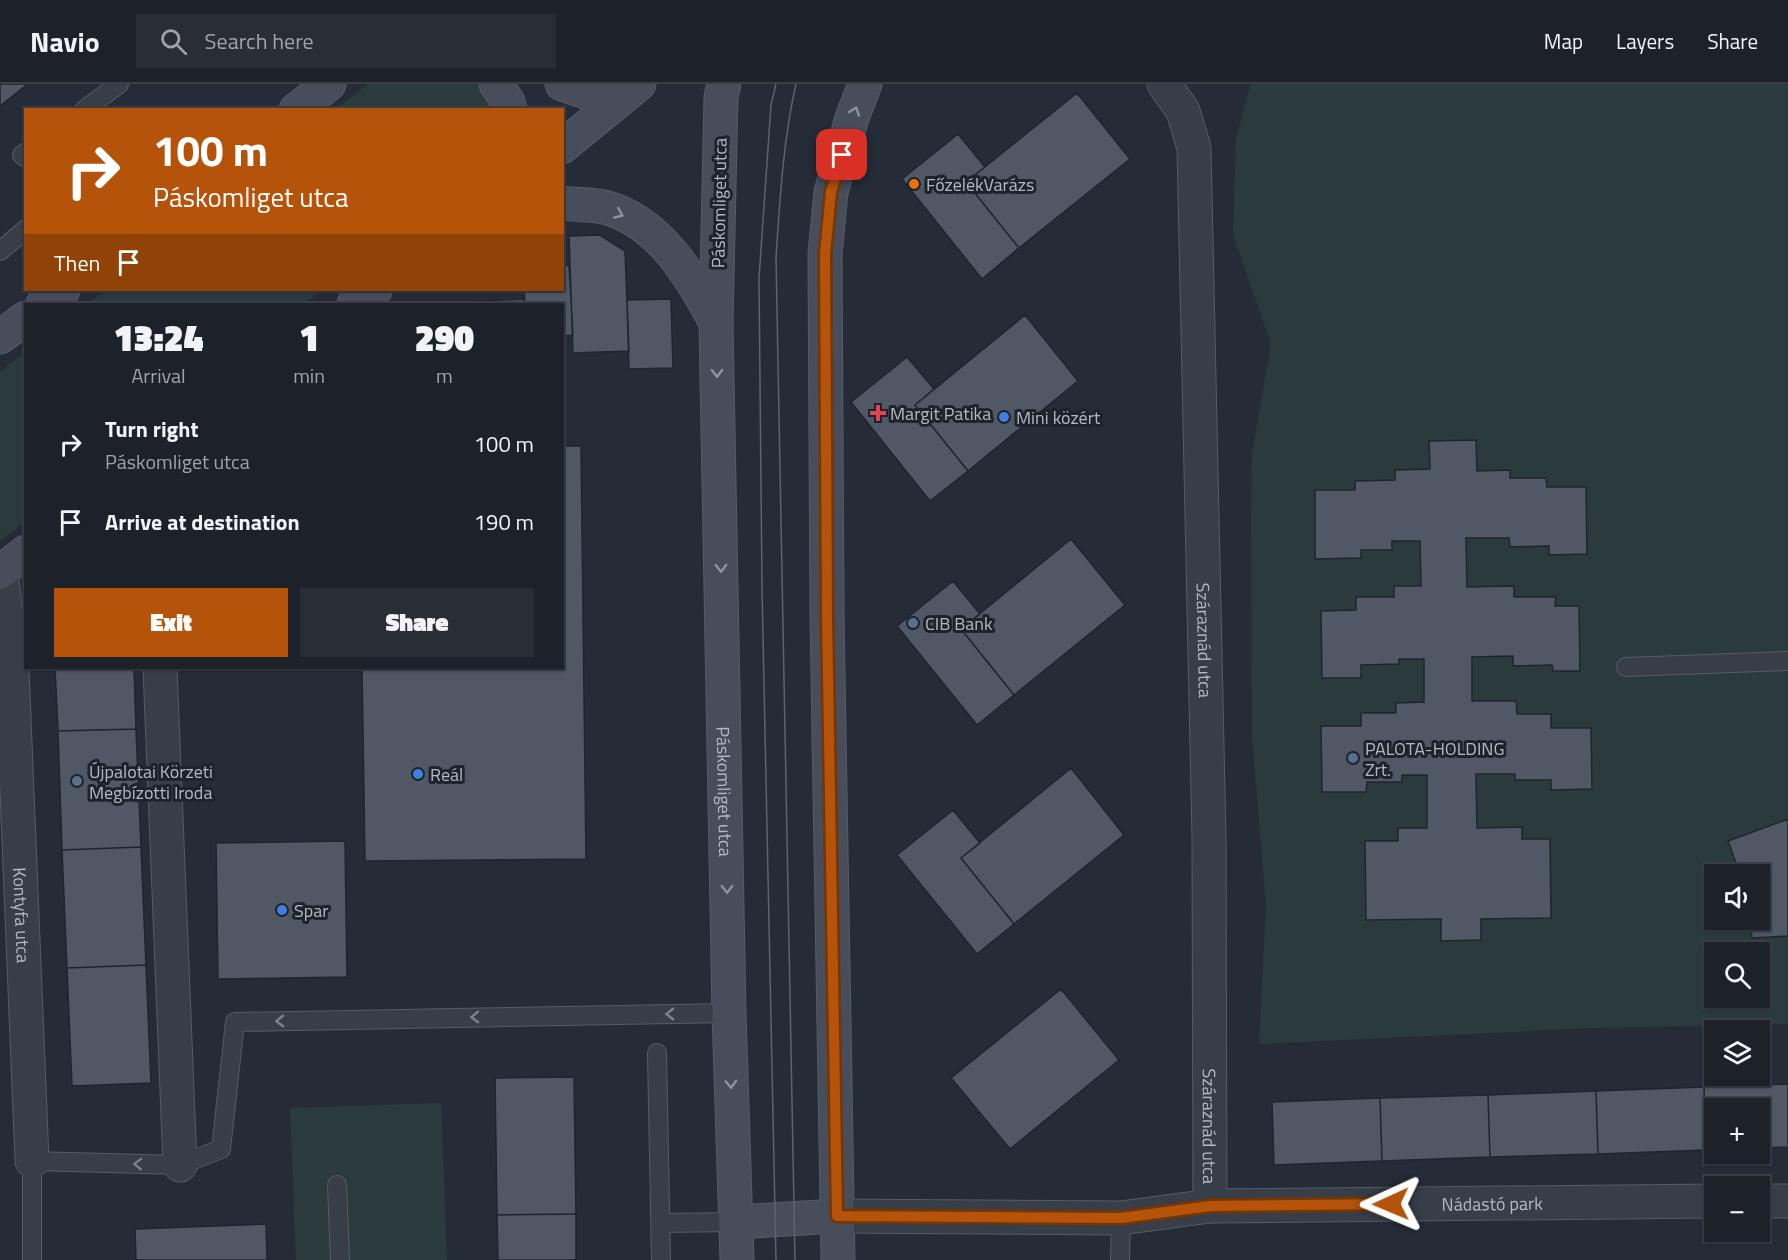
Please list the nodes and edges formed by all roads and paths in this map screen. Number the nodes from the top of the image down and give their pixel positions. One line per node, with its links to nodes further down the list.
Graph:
1 (119, 84): 9 (lane)
2 (329, 84): 10 (street)
3 (496, 84): 11 (street)
4 (561, 84): 8 (street)
5 (724, 84): 21 (street, Páskomliget utca)
6 (865, 84): 38 (street, one-way to 6)
7 (1164, 84): 37 (street, Száraznád utca)
8 (634, 88): 12 (street)
9 (87, 108)
10 (299, 108)
11 (510, 108)
12 (564, 145)
13 (564, 203): 21 (street, Páskomliget utca, one-way to 21)
14 (24, 232): 15 (lane)
15 (0, 251)
16 (62, 291): 18 (street)
17 (374, 291): 19 (street)
18 (44, 303)
19 (356, 303)
20 (24, 319): 22 (street)
21 (716, 323): 29 (street, Páskomliget utca, one-way to 29)
22 (0, 337)
23 (24, 553): 24 (street)
24 (0, 571): 28 (street, Kontyfa utca)
25 (1788, 661): 26 (lane)
26 (1626, 667)
27 (160, 669): 32 (street)
28 (6, 672): 31 (street, Kontyfa utca)
29 (729, 1013): 32 (lane, one-way to 32); 40 (street, Páskomliget utca, one-way to 40)
30 (657, 1053): 41 (lane)
31 (32, 1161): 32 (lane, one-way to 31); 42 (lane, Kontyfa utca)
32 (180, 1165)
33 (337, 1185): 43 (lane)
34 (1704, 1201): 37 (street, Nádastó park)
35 (1770, 1201): 36 (street)
36 (1788, 1201)
37 (1210, 1206): 39 (street, Nádastó park)
38 (837, 1216): 39 (street, Nádastó park); 40 (street); 46 (street)
39 (1121, 1218): 47 (lane)
40 (737, 1222): 41 (lane); 45 (street, Páskomliget utca)
41 (660, 1223): 44 (lane)
42 (32, 1260)
43 (340, 1260)
44 (661, 1260)
45 (738, 1260)
46 (838, 1260)
47 (1120, 1260)

